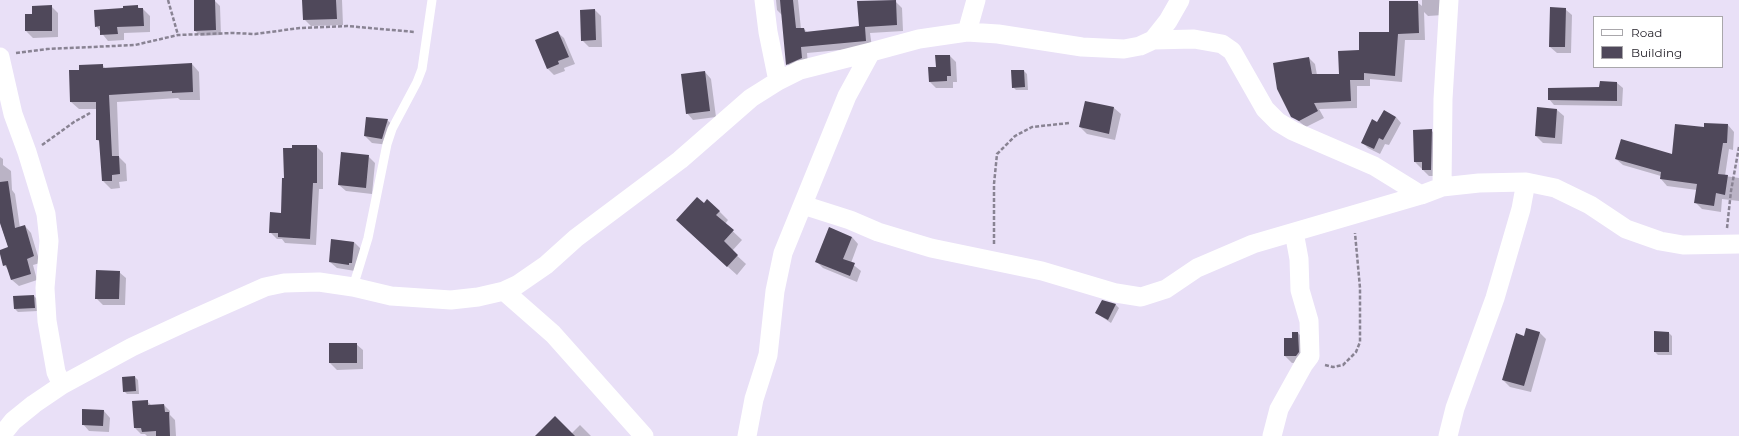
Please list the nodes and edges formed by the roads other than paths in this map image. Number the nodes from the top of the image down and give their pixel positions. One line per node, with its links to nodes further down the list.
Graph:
1 (432, 0): 17 (lane)
2 (764, 0): 10 (street)
3 (976, 0): 6 (street)
4 (1180, 0): 7 (street)
5 (1449, 0): 12 (street)
6 (967, 32): 7 (street); 8 (street)
7 (1152, 40): 13 (street)
8 (871, 52): 10 (street); 14 (street)
9 (4, 55): 19 (street)
10 (778, 81): 18 (street)
11 (1526, 182): 12 (street); 16 (street); 24 (street)
12 (1442, 187): 13 (street)
13 (1421, 195): 15 (street)
14 (803, 204): 15 (street); 22 (street)
15 (1294, 232): 23 (street)
16 (1732, 244)
17 (353, 287): 18 (street); 19 (street)
18 (504, 291): 21 (street)
19 (62, 385): 20 (street)
20 (1, 436)
21 (644, 436)
22 (747, 436)
23 (1272, 436)
24 (1448, 436)

